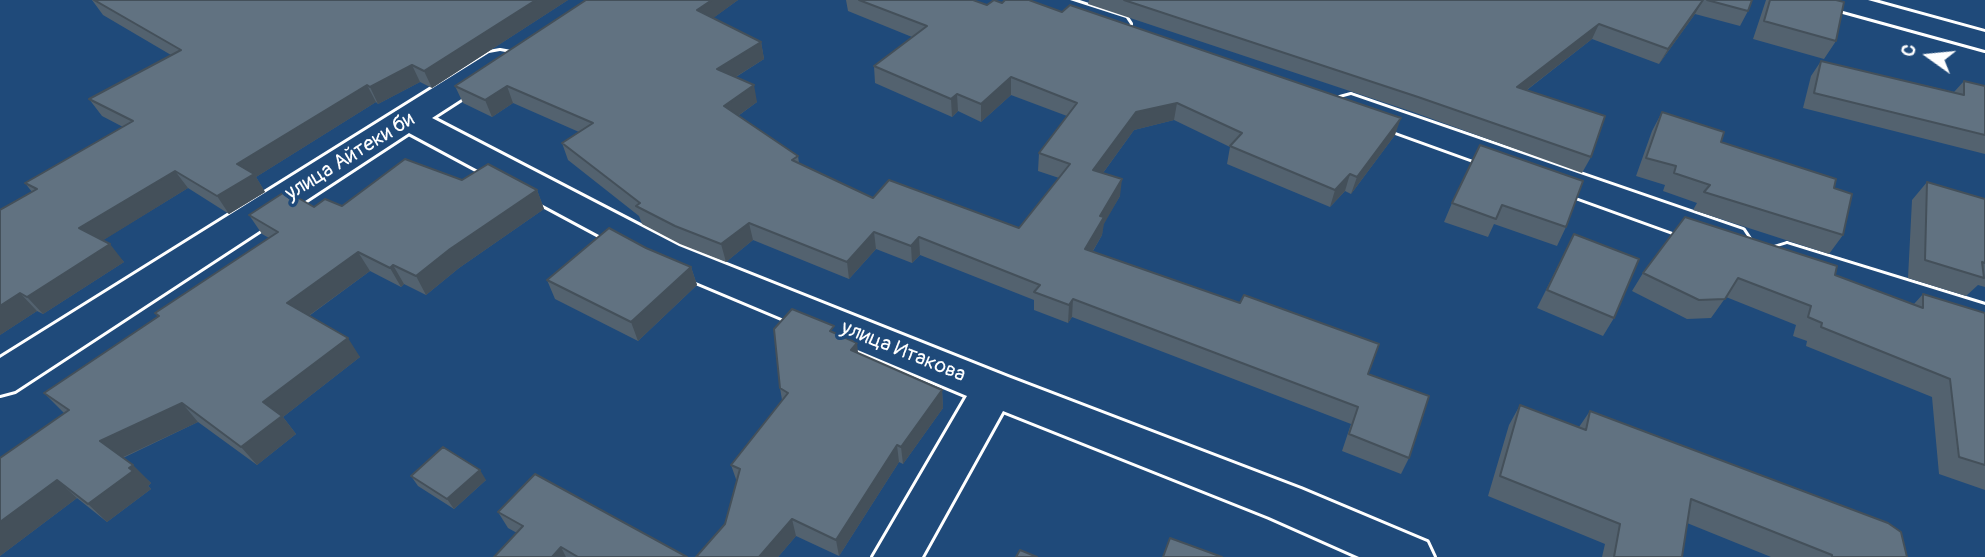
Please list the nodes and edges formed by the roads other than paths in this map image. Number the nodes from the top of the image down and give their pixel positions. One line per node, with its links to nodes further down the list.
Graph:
1 (1041, 0): 3 (street)
2 (1835, 0): 5 (street)
3 (1142, 34)
4 (532, 40): 7 (street, улица Айтеки би)
5 (1985, 41)
6 (1326, 96): 8 (street)
7 (410, 120): 9 (street, улица Айтеки би); 10 (street, улица Итакова)
8 (1985, 320)
9 (0, 379)
10 (993, 389): 11 (street); 12 (street, улица Итакова)
11 (897, 557)
12 (1410, 557)

